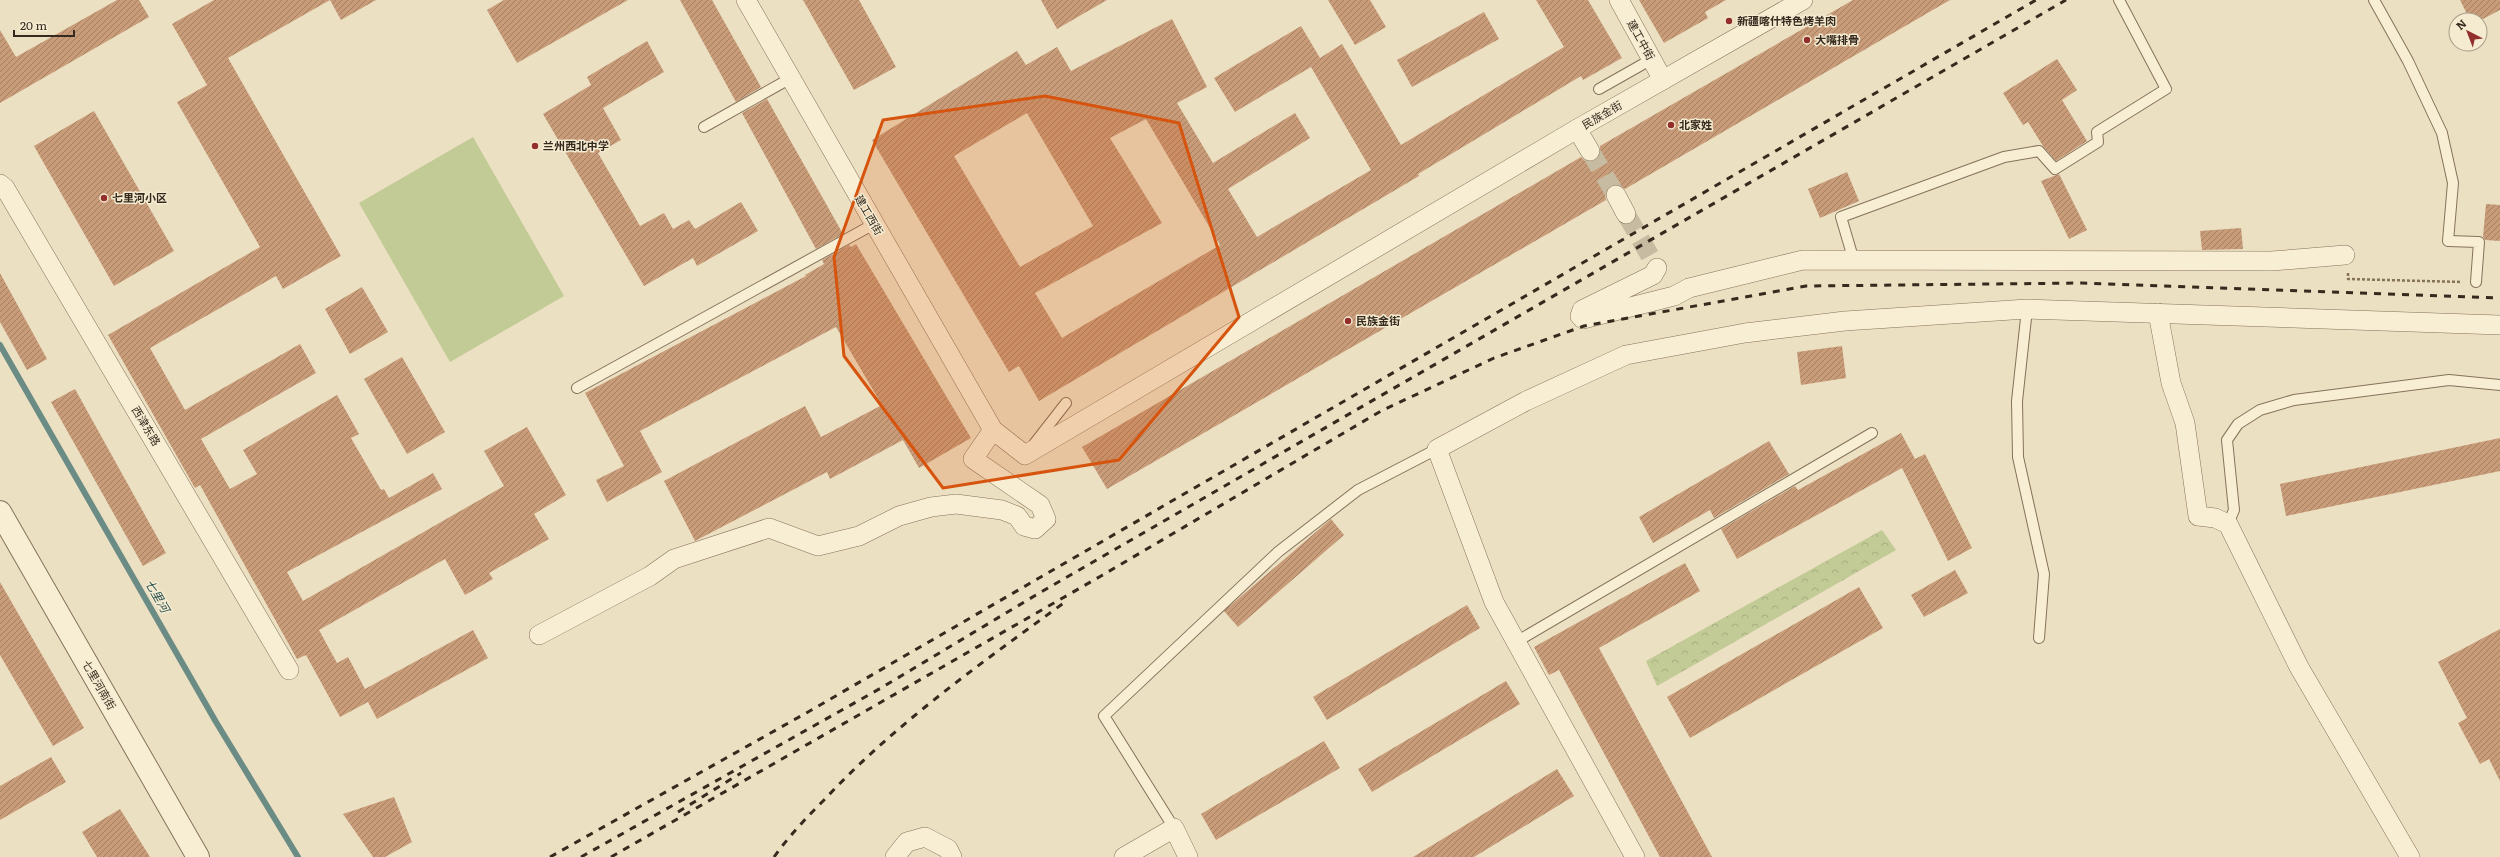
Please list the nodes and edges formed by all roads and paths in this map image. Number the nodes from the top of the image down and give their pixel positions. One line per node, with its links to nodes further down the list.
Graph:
1 (746, 0): 7 (street, 建工西街)
2 (1618, 0): 6 (street, 建工中街)
3 (1802, 0): 8 (street, 民族金街)
4 (2119, 0): 18 (lane)
5 (2374, 0): 20 (lane)
6 (1652, 59): 8 (street, 建工中街); 9 (lane)
7 (791, 78): 10 (lane); 16 (street, 建工西街)
8 (1663, 80): 11 (street, 民族金街)
9 (1599, 89)
10 (704, 128)
11 (1577, 129): 12 (street); 30 (street, 民族金街)
12 (1590, 151)
13 (0, 184): 36 (street, 西津东路)
14 (1616, 195): 15 (street)
15 (1626, 214)
16 (874, 224): 25 (lane); 27 (street, 建工西街)
17 (2346, 255): 18 (street); 20 (path)
18 (1854, 260): 19 (street)
19 (1657, 268)
20 (2476, 282)
21 (2027, 309): 22 (street); 29 (street); 34 (lane)
22 (2158, 313): 23 (street); 32 (street)
23 (2500, 325)
24 (2500, 385): 32 (lane)
25 (578, 388)
26 (1066, 403): 30 (lane)
27 (993, 430): 30 (street); 33 (street)
28 (1872, 433): 35 (lane)
29 (1437, 449): 35 (street); 37 (lane)
30 (1025, 455)
31 (0, 512): 38 (street, 七里河南街)
32 (2228, 524): 44 (street)
33 (539, 635)
34 (2040, 638)
35 (1516, 642): 43 (street)
36 (290, 670)
37 (1174, 828): 41 (street); 42 (street)
38 (198, 857)
39 (895, 857): 40 (street)
40 (952, 857)
41 (1124, 857)
42 (1188, 857)
43 (1635, 857)
44 (2410, 857)

